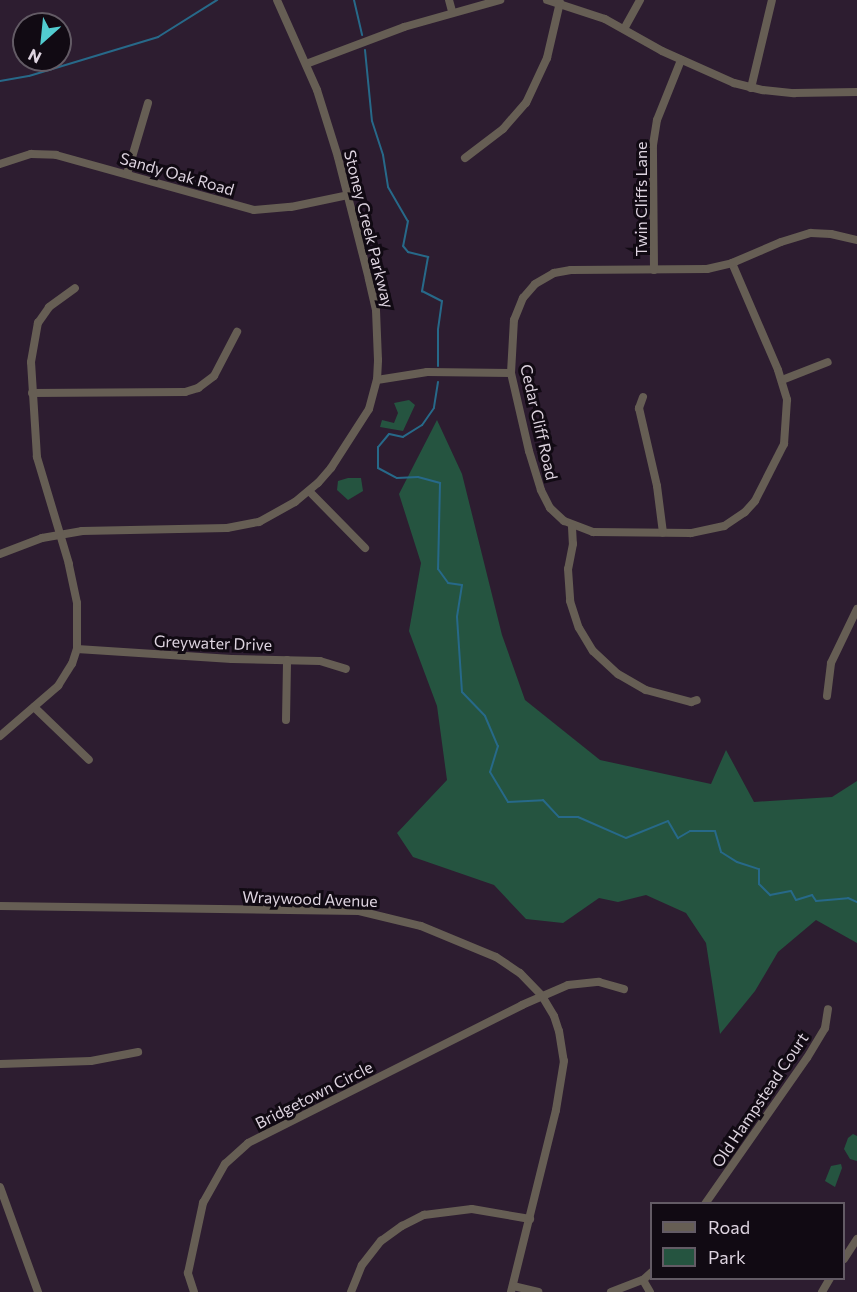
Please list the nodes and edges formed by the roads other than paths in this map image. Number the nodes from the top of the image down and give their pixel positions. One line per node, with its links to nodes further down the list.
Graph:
1 (277, 0): 11 (street, Stoney Creek Parkway)
2 (449, 0): 8 (street)
3 (500, 0): 8 (street)
4 (548, 0): 7 (street)
5 (640, 0): 9 (street)
6 (772, 0): 12 (street)
7 (560, 2): 9 (street); 15 (street)
8 (452, 11): 11 (street)
9 (624, 30): 10 (street)
10 (681, 60): 12 (street); 21 (street, Twin Cliffs Lane)
11 (306, 64): 18 (street, Stoney Creek Parkway)
12 (751, 88): 13 (street)
13 (857, 92)
14 (148, 103): 17 (street)
15 (465, 158)
16 (0, 164): 17 (street, Sandy Oak Road)
17 (126, 174): 18 (street, Sandy Oak Road)
18 (348, 195): 26 (street, Stoney Creek Parkway)
19 (857, 240): 20 (street, Cedar Cliff Road)
20 (732, 263): 21 (street, Cedar Cliff Road); 27 (street)
21 (654, 270): 25 (street, Cedar Cliff Road)
22 (75, 288): 28 (street)
23 (237, 332): 28 (street)
24 (828, 362): 27 (street)
25 (512, 373): 26 (street); 31 (street, Cedar Cliff Road)
26 (377, 380): 30 (street, Stoney Creek Parkway)
27 (782, 380): 32 (street)
28 (32, 393): 33 (street)
29 (642, 397): 32 (street)
30 (309, 491): 33 (street, Stoney Creek Parkway); 34 (street)
31 (572, 526): 32 (street); 41 (street)
32 (663, 533)
33 (59, 534): 35 (street, Stoney Creek Parkway); 37 (street)
34 (365, 548)
35 (0, 554)
36 (857, 609): 40 (street)
37 (77, 649): 38 (street, Greywater Drive); 42 (street)
38 (287, 660): 39 (street, Greywater Drive); 43 (street)
39 (346, 669)
40 (827, 696)
41 (696, 700)
42 (34, 707): 44 (street); 45 (street)
43 (286, 720)
44 (0, 736)
45 (89, 760)
46 (0, 906): 48 (street, Wraywood Avenue)
47 (624, 988): 48 (street, Bridgetown Circle)
48 (542, 996): 54 (street, Wraywood Avenue); 61 (street, Bridgetown Circle)
49 (828, 1009): 53 (street, Old Hampstead Court)
50 (138, 1052): 51 (street)
51 (0, 1064)
52 (0, 1187): 60 (street)
53 (706, 1202)
54 (530, 1219): 59 (street, Wraywood Avenue); 62 (street)
55 (857, 1239): 56 (street)
56 (845, 1256)
57 (650, 1273): 58 (street)
58 (643, 1280): 64 (street); 65 (street)
59 (512, 1289): 63 (street)
60 (38, 1292)
61 (194, 1292)
62 (351, 1292)
63 (538, 1292)
64 (611, 1292)
65 (650, 1292)

